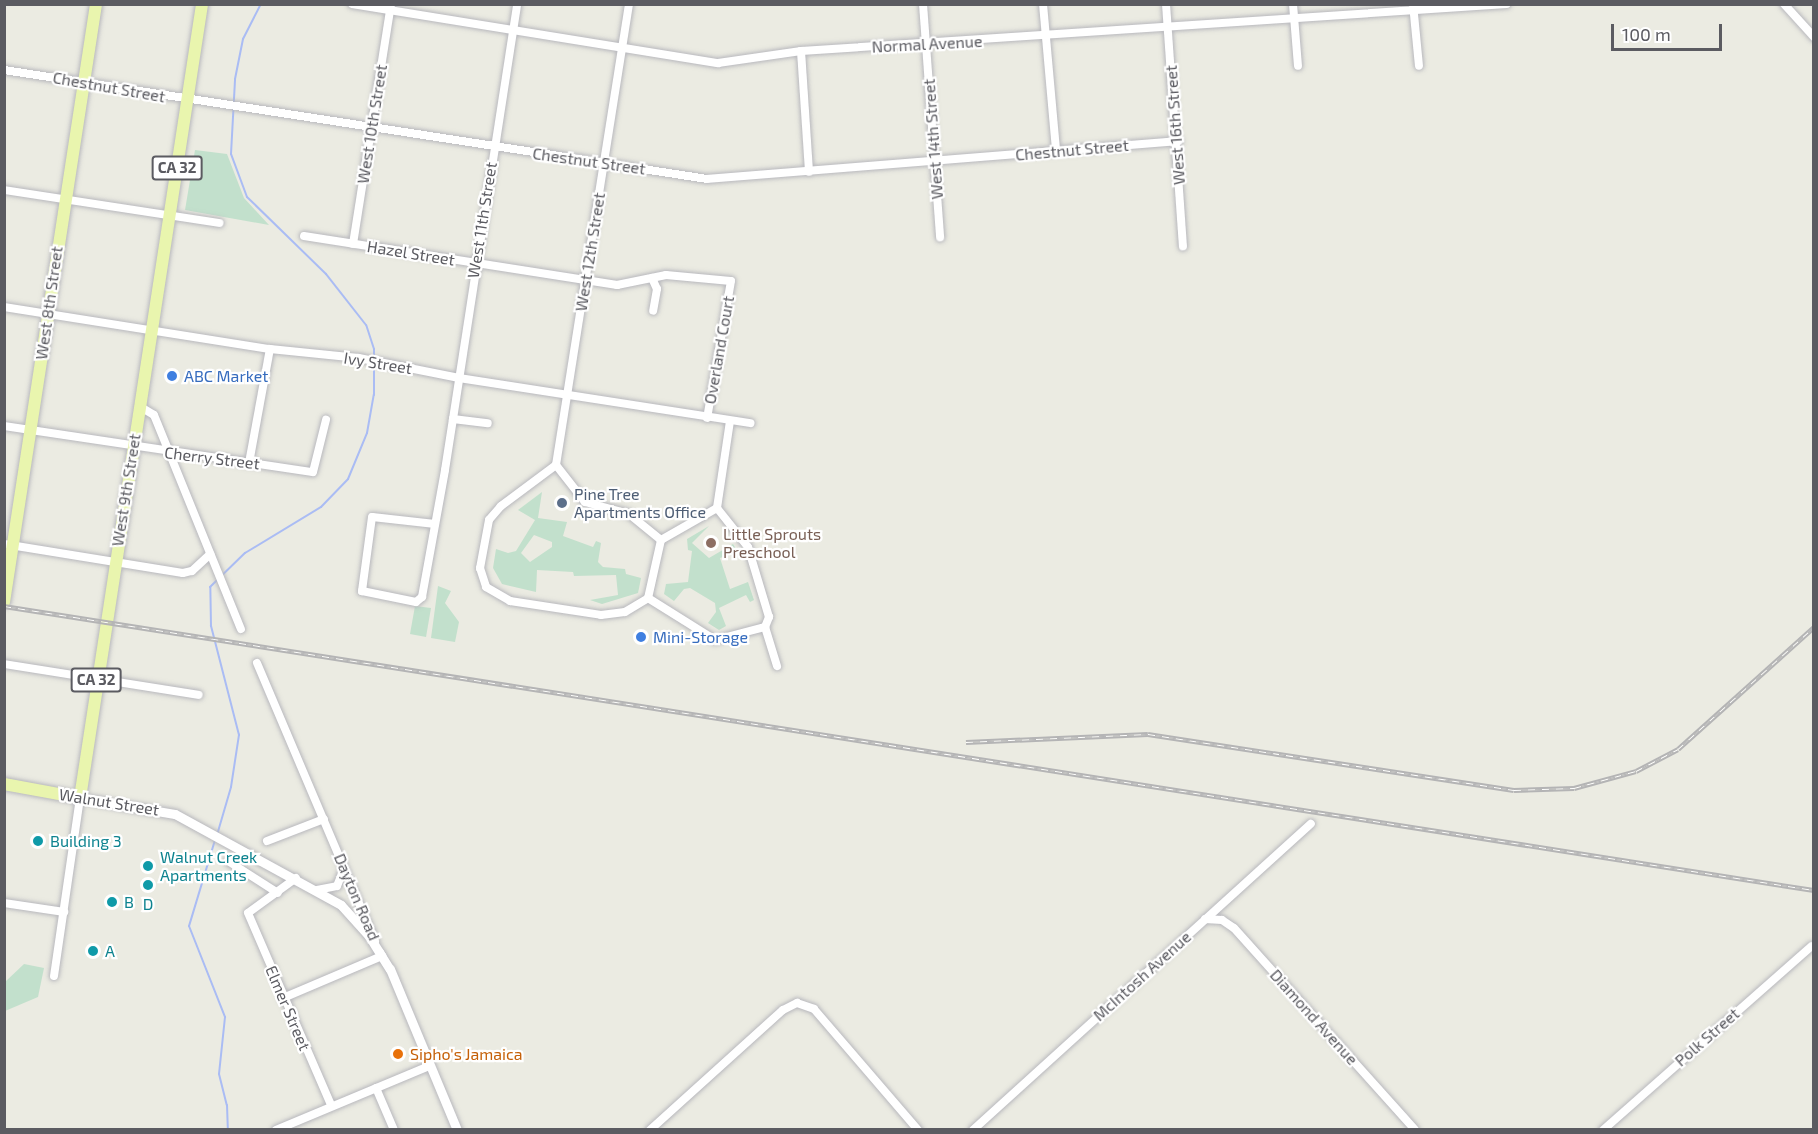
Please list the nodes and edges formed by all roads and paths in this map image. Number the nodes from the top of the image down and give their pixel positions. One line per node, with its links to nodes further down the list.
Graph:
1 (96, 4): 25 (main road, West 8th Street)
2 (202, 4): 26 (main road, West 9th Street / CA 32)
3 (352, 4): 12 (street, Normal Avenue)
4 (518, 4): 16 (street, West 11th Street)
5 (629, 4): 20 (street, West 12th Street)
6 (923, 4): 19 (street, West 14th Street)
7 (1043, 4): 17 (street)
8 (1166, 4): 15 (street, West 16th Street)
9 (1293, 4): 14 (street)
10 (1506, 4): 13 (street, Normal Avenue)
11 (1784, 4): 18 (street)
12 (390, 7): 16 (street, Normal Avenue); 27 (street, West 10th Street)
13 (1413, 7): 14 (street, Normal Avenue); 23 (street)
14 (1294, 19): 15 (street, Normal Avenue); 22 (street)
15 (1168, 29): 17 (street, Normal Avenue); 28 (street, West 16th Street)
16 (513, 31): 20 (street, Normal Avenue); 29 (street, West 11th Street)
17 (1046, 37): 19 (street, Normal Avenue); 30 (street)
18 (1814, 37)
19 (927, 45): 21 (street, Normal Avenue); 32 (street, West 14th Street)
20 (621, 50): 21 (street, Normal Avenue); 31 (street, West 12th Street)
21 (801, 51): 33 (street)
22 (1298, 66)
23 (1419, 66)
24 (4, 70): 25 (street, Chestnut Street)
25 (84, 82): 26 (street, Chestnut Street); 35 (main road, West 8th Street)
26 (188, 100): 27 (street, Chestnut Street); 36 (main road, West 9th Street / CA 32)
27 (372, 124): 29 (street, Chestnut Street); 40 (street, West 10th Street)
28 (1178, 141): 30 (street, Chestnut Street); 41 (street, West 16th Street)
29 (493, 148): 31 (street, Chestnut Street); 42 (street, West 11th Street)
30 (1056, 151): 32 (street, Chestnut Street)
31 (605, 162): 33 (street, Chestnut Street); 44 (street, West 12th Street)
32 (934, 162): 33 (street, Chestnut Street); 39 (street, West 14th Street)
33 (809, 172)
34 (4, 190): 35 (street)
35 (63, 199): 36 (street); 48 (main road, West 8th Street)
36 (170, 216): 37 (street); 49 (main road, West 9th Street / CA 32)
37 (219, 223)
38 (304, 236): 40 (street, Hazel Street)
39 (940, 237)
40 (353, 244): 42 (street, Hazel Street)
41 (1183, 246)
42 (475, 263): 44 (street, Hazel Street); 51 (street, West 11th Street)
43 (652, 278): 44 (street, Hazel Street); 45 (street, Hazel Street); 47 (street)
44 (585, 280): 52 (street, West 12th Street)
45 (731, 281): 55 (street, Overland Court)
46 (4, 307): 48 (street, Ivy Street)
47 (653, 311)
48 (49, 314): 49 (street, Ivy Street); 61 (main road, West 8th Street)
49 (152, 332): 50 (street, Ivy Street); 53 (main road, West 9th Street / CA 32)
50 (270, 349): 51 (street, Ivy Street); 64 (street)
51 (459, 378): 52 (street, Ivy Street); 54 (street, West 11th Street)
52 (567, 395): 55 (street, Ivy Street); 65 (street, West 12th Street)
53 (139, 406): 62 (main road, West 9th Street / CA 32); 63 (street)
54 (453, 418): 58 (street); 67 (street, West 11th Street)
55 (707, 418): 57 (street, Ivy Street)
56 (326, 420): 64 (street, Cherry Street)
57 (730, 421): 59 (street, Ivy Street); 66 (street, Overland Court)
58 (488, 423)
59 (751, 423)
60 (4, 426): 61 (street, Cherry Street)
61 (29, 430): 62 (street, Cherry Street); 69 (main road, West 8th Street)
62 (133, 448): 63 (street, Cherry Street); 71 (main road, West 9th Street / CA 32)
63 (167, 452): 64 (street, Cherry Street); 70 (street)
64 (249, 463)
65 (556, 465): 68 (street); 72 (street)
66 (717, 508): 68 (street); 74 (street)
67 (435, 524): 67 (street, West 11th Street)
68 (662, 540): 72 (street)
69 (9, 545): 71 (street); 73 (main road, West 8th Street)
70 (210, 554): 71 (street); 75 (street)
71 (114, 564): 79 (main road, West 9th Street / CA 32)
72 (648, 598): 74 (street)
73 (4, 602)
74 (765, 627): 78 (street)
75 (241, 629)
76 (257, 663): 83 (street, Dayton Road)
77 (4, 664): 79 (street)
78 (777, 666)
79 (96, 679): 80 (street); 82 (main road, West 9th Street / CA 32)
80 (199, 695)
81 (4, 784): 82 (main road, Walnut Street)
82 (80, 798): 88 (street, Walnut Street); 92 (street, West 9th Street)
83 (324, 819): 85 (street); 87 (street, Dayton Road)
84 (1311, 824): 93 (street, McIntosh Avenue)
85 (267, 842)
86 (228, 861): 90 (street)
87 (344, 868): 89 (street); 95 (street, Dayton Road)
88 (296, 878): 89 (street, Walnut Street); 90 (street)
89 (317, 890): 95 (street, Walnut Street)
90 (278, 892): 97 (street, Elmer Street)
91 (4, 903): 92 (street)
92 (64, 912): 96 (street, West 9th Street)
93 (1205, 919): 106 (street, McIntosh Avenue); 107 (street, Diamond Avenue)
94 (1812, 946): 108 (street, Polk Street)
95 (382, 956): 97 (street); 98 (street, Dayton Road)
96 (54, 976)
97 (282, 998): 100 (street, Elmer Street)
98 (429, 1066): 99 (street); 103 (street, Dayton Road)
99 (376, 1088): 100 (street); 102 (street)
100 (331, 1105): 101 (street)
101 (276, 1130)
102 (394, 1130)
103 (457, 1130)
104 (650, 1130): 105 (street)
105 (918, 1130)
106 (973, 1130)
107 (1415, 1130)
108 (1603, 1130)

